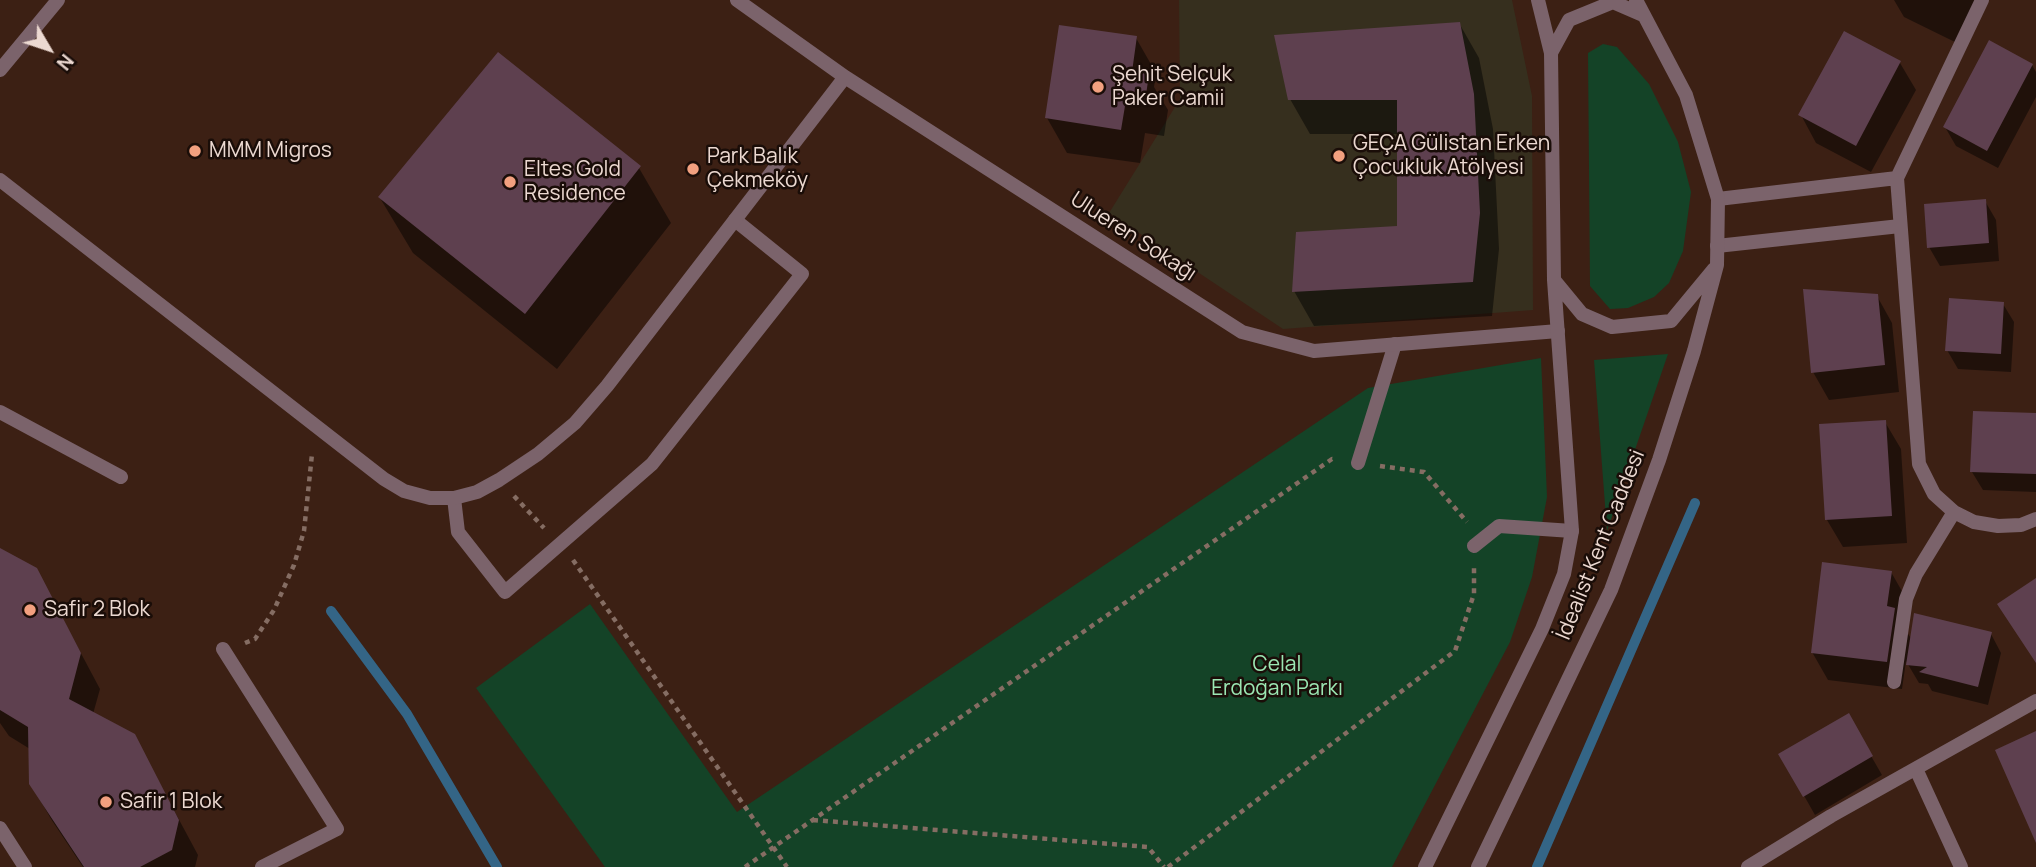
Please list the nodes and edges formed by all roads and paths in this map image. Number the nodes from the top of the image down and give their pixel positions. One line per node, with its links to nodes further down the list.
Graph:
1 (58, 0): 8 (street)
2 (737, 0): 9 (street, Ulueren Sokağı)
3 (1538, 0): 7 (street, İdealist Kent Caddesi)
4 (1636, 0): 6 (street, İdealist Kent Caddesi)
5 (1982, 0): 10 (street)
6 (1643, 15): 7 (street, İdealist Kent Caddesi); 12 (street, İdealist Kent Caddesi)
7 (1551, 53): 17 (street, İdealist Kent Caddesi)
8 (0, 70)
9 (845, 77): 13 (street); 19 (street, Ulueren Sokağı)
10 (1897, 178): 12 (street); 14 (street)
11 (0, 180): 21 (street)
12 (1717, 199): 15 (street, İdealist Kent Caddesi)
13 (735, 220): 24 (street); 30 (street)
14 (1900, 226): 15 (street); 26 (street)
15 (1717, 246): 16 (street, İdealist Kent Caddesi)
16 (1717, 265): 17 (street); 44 (street, İdealist Kent Caddesi)
17 (1554, 280): 18 (street, İdealist Kent Caddesi)
18 (1558, 331): 19 (street, Ulueren Sokağı); 28 (street, İdealist Kent Caddesi)
19 (1395, 344): 22 (street)
20 (0, 412): 23 (street)
21 (314, 428): 25 (street); 31 (path)
22 (1358, 463): 29 (path); 35 (path)
23 (121, 477)
24 (499, 480): 25 (street); 30 (path)
25 (454, 498): 30 (street)
26 (1954, 512): 27 (street); 32 (street)
27 (2036, 519)
28 (1572, 531): 29 (street); 43 (street, İdealist Kent Caddesi)
29 (1474, 546): 42 (path)
30 (561, 547): 37 (path)
31 (223, 649): 39 (street)
32 (1894, 682)
33 (2036, 701): 34 (street)
34 (1916, 769): 45 (street); 46 (street)
35 (813, 820): 37 (path); 42 (path)
36 (0, 828): 38 (street)
37 (773, 848): 40 (path); 41 (path)
38 (25, 867)
39 (262, 867)
40 (745, 867)
41 (787, 867)
42 (1166, 867)
43 (1425, 867)
44 (1478, 867)
45 (1748, 867)
46 (1961, 867)

